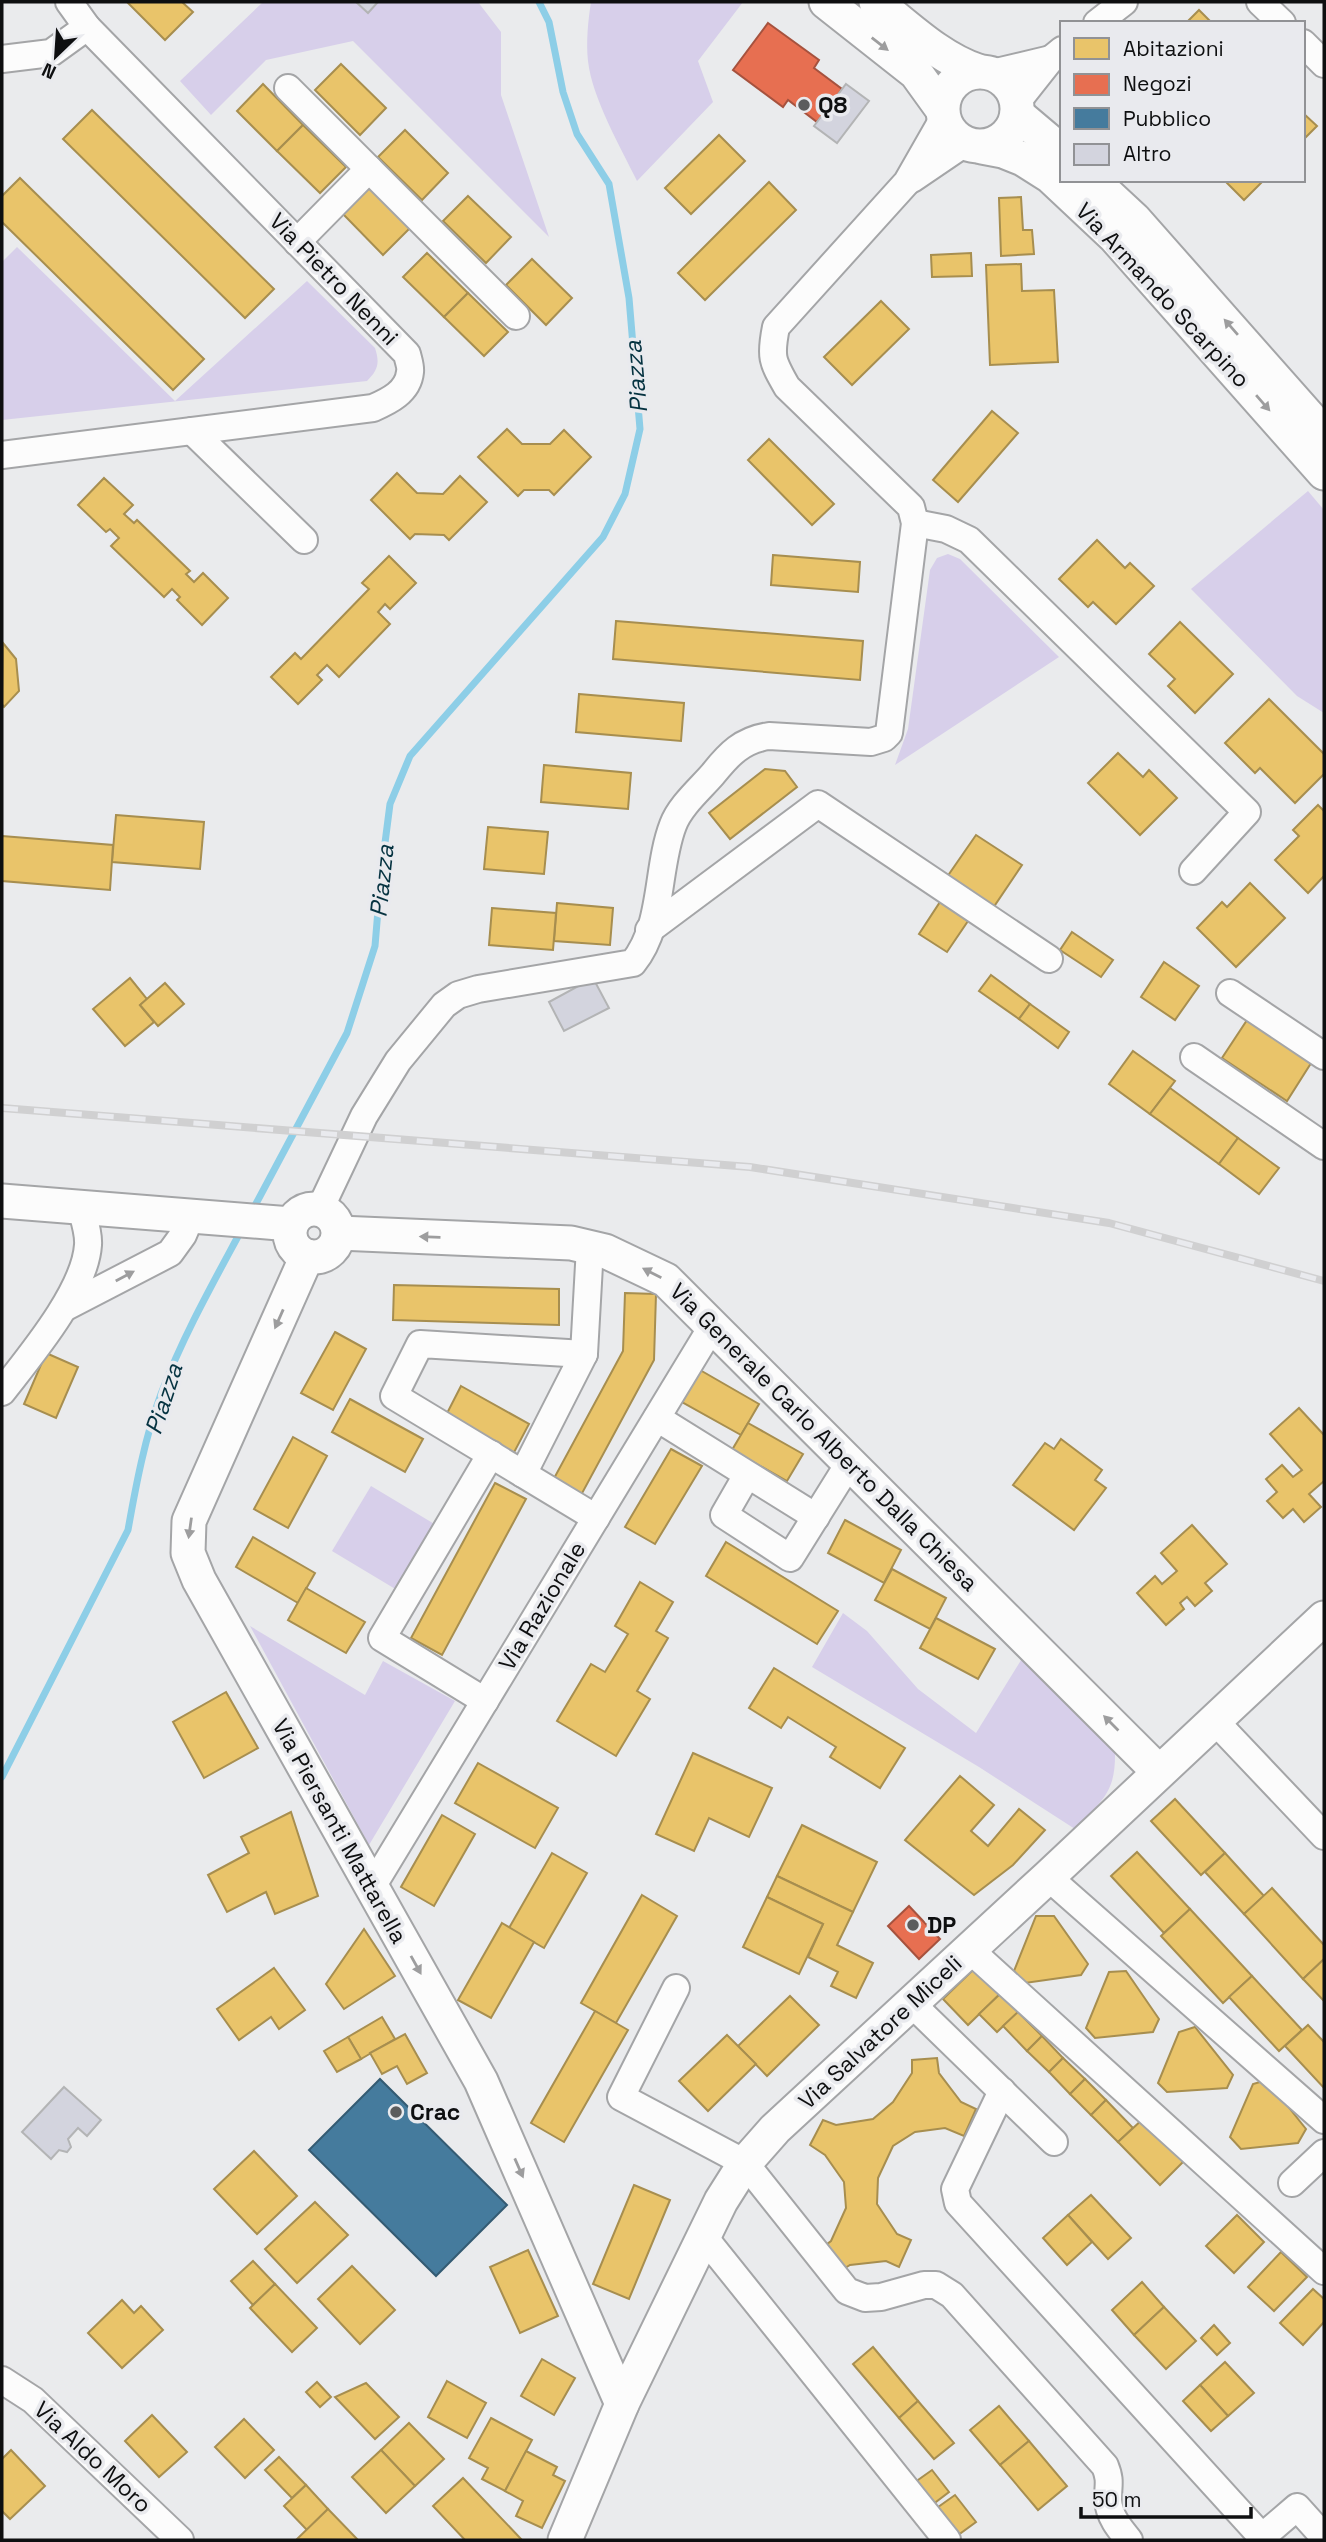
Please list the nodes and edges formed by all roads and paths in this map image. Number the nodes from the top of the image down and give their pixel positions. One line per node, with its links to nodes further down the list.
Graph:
1 (69, 2): 8 (street, Via Pietro Nenni)
2 (826, 2): 16 (street, one-way to 16)
3 (876, 2): 13 (street)
4 (1124, 2): 6 (street)
5 (1260, 2): 7 (street)
6 (1100, 21)
7 (1280, 21)
8 (87, 27): 11 (street); 20 (street, Via Pietro Nenni)
9 (1305, 45): 12 (street)
10 (1056, 55): 13 (street); 15 (street)
11 (2, 59)
12 (1324, 64)
13 (985, 72): 15 (street); 16 (street)
14 (288, 88): 18 (street)
15 (1017, 108): 16 (street); 17 (street)
16 (958, 130): 25 (street, Via Armando Scarpino, one-way to 25); 26 (street)
17 (1060, 150)
18 (369, 169): 20 (street); 21 (street)
19 (1094, 182): 23 (street, Via Armando Scarpino, one-way to 19)
20 (297, 242): 22 (street, Via Pietro Nenni)
21 (516, 316)
22 (192, 431): 24 (street, Via Pietro Nenni); 27 (street)
23 (1324, 434)
24 (2, 455)
25 (1324, 473)
26 (915, 523): 28 (street); 29 (street)
27 (304, 540)
28 (1193, 871)
29 (649, 930): 30 (street); 38 (street)
30 (1049, 959)
31 (1230, 993): 32 (street)
32 (1324, 1056)
33 (1194, 1057): 34 (street)
34 (1324, 1146)
35 (2, 1201): 36 (street, Via Generale Carlo Alberto Dalla Chiesa)
36 (81, 1208): 37 (street, Via Generale Carlo Alberto Dalla Chiesa); 40 (street)
37 (205, 1217): 38 (street, Via Generale Carlo Alberto Dalla Chiesa); 40 (street, one-way to 37)
38 (305, 1222): 39 (street, Via Generale Carlo Alberto Dalla Chiesa, one-way to 38); 57 (street, Via Piersanti Mattarella, one-way to 57)
39 (590, 1247): 41 (street, Via Generale Carlo Alberto Dalla Chiesa, one-way to 39); 42 (street)
40 (64, 1308): 43 (street)
41 (713, 1325): 44 (street, Via Razionale); 46 (street, Via Generale Carlo Alberto Dalla Chiesa)
42 (584, 1354): 45 (street); 47 (street)
43 (2, 1392)
44 (657, 1418): 48 (street); 50 (street, Via Razionale)
45 (491, 1454): 47 (street); 52 (street)
46 (850, 1462): 49 (street); 54 (street, Via Generale Carlo Alberto Dalla Chiesa, one-way to 46)
47 (523, 1474): 50 (street)
48 (747, 1475): 49 (street); 49 (street)
49 (816, 1517)
50 (596, 1518): 52 (street, Via Razionale)
51 (1324, 1618): 53 (street, Via Salvatore Miceli)
52 (485, 1701): 57 (street, Via Razionale)
53 (1214, 1720): 54 (street, Via Salvatore Miceli); 55 (street)
54 (1159, 1772): 56 (street, Via Salvatore Miceli)
55 (1324, 1836)
56 (1048, 1877): 58 (street, Via Salvatore Miceli); 62 (street)
57 (372, 1887): 70 (street, Via Piersanti Mattarella, one-way to 70)
58 (970, 1949): 60 (street, Via Salvatore Miceli); 68 (street)
59 (677, 1988): 65 (street)
60 (911, 2003): 61 (street); 65 (street, Via Salvatore Miceli)
61 (1002, 2091): 63 (street); 71 (street)
62 (1324, 2120)
63 (1054, 2142)
64 (1324, 2153): 66 (street)
65 (745, 2163): 67 (street, Via Salvatore Miceli); 75 (street)
66 (1292, 2183)
67 (704, 2237): 70 (street, Via Salvatore Miceli); 74 (street)
68 (1324, 2271)
69 (2, 2380): 72 (street, Via Aldo Moro)
70 (622, 2404): 73 (street, Via Salvatore Miceli)
71 (1324, 2537)
72 (180, 2540)
73 (565, 2540)
74 (947, 2540)
75 (1129, 2540)

